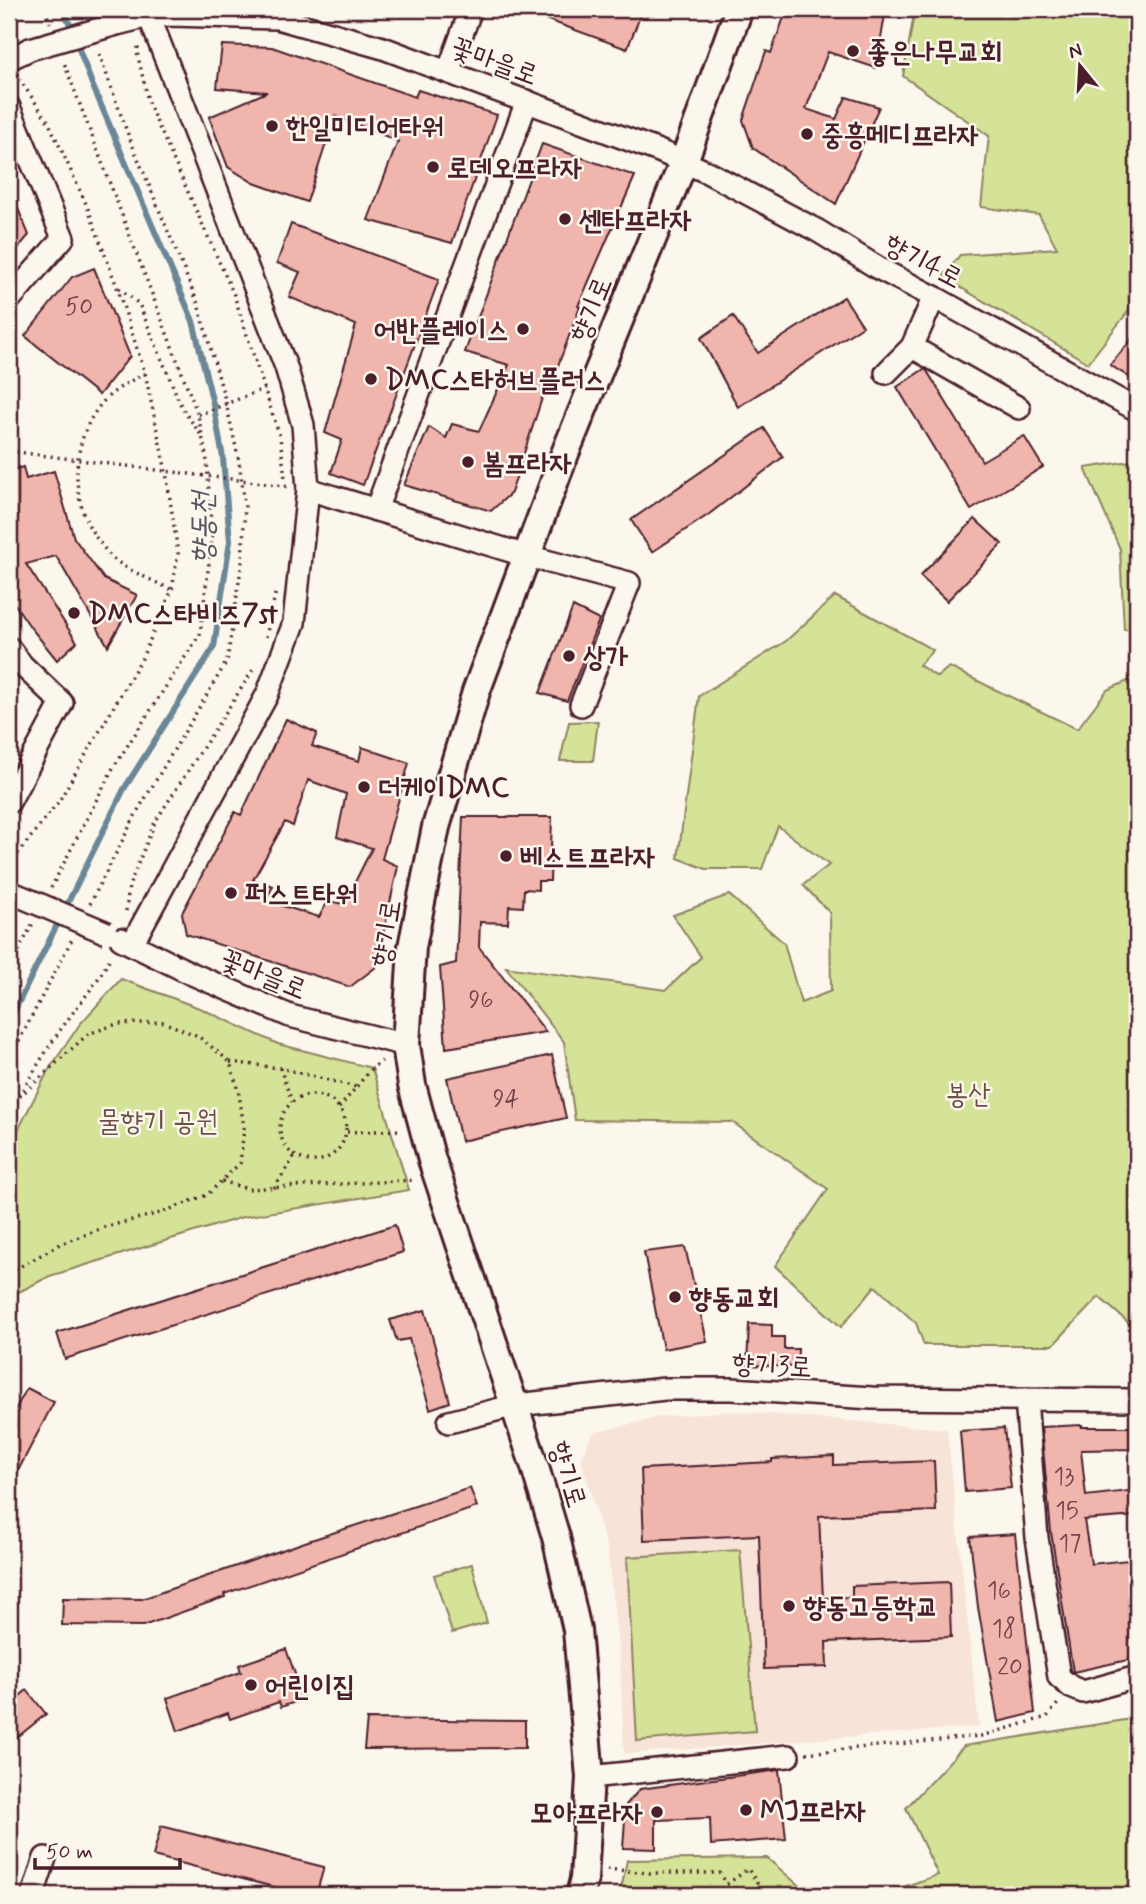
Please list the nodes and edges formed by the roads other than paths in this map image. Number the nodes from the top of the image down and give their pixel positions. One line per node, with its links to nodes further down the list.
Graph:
1 (471, 9): 5 (street)
2 (739, 9): 8 (main road, 향기로)
3 (149, 16): 4 (street, 꽃마을로, bridge); 5 (street, 꽃마을로); 15 (street)
4 (9, 58)
5 (447, 72): 6 (street, 꽃마을로)
6 (527, 102): 8 (street, 꽃마을로); 16 (street)
7 (9, 107): 10 (street)
8 (684, 161): 9 (street, 향기4로); 17 (main road, 향기로)
9 (934, 297): 11 (street); 14 (street, 향기4로)
10 (9, 300)
11 (912, 347): 12 (street); 13 (street)
12 (886, 373)
13 (1019, 408)
14 (1137, 411)
15 (304, 489): 16 (street); 22 (street)
16 (376, 510): 17 (street)
17 (527, 556): 19 (street); 23 (main road, 향기로)
18 (9, 648): 20 (street)
19 (581, 705)
20 (9, 802)
21 (9, 891): 22 (street, 꽃마을로, bridge)
22 (132, 944): 23 (street, 꽃마을로)
23 (406, 1045): 26 (main road, 향기로)
24 (1026, 1399): 25 (street, 향기3로); 26 (street, 향기3로); 28 (street)
25 (1137, 1400)
26 (516, 1405): 27 (street, 향기3로); 30 (main road, 향기로)
27 (449, 1422)
28 (1137, 1677)
29 (794, 1755): 30 (street)
30 (590, 1777): 33 (main road, 향기로)
31 (45, 1858): 32 (street)
32 (33, 1895)
33 (580, 1895)

